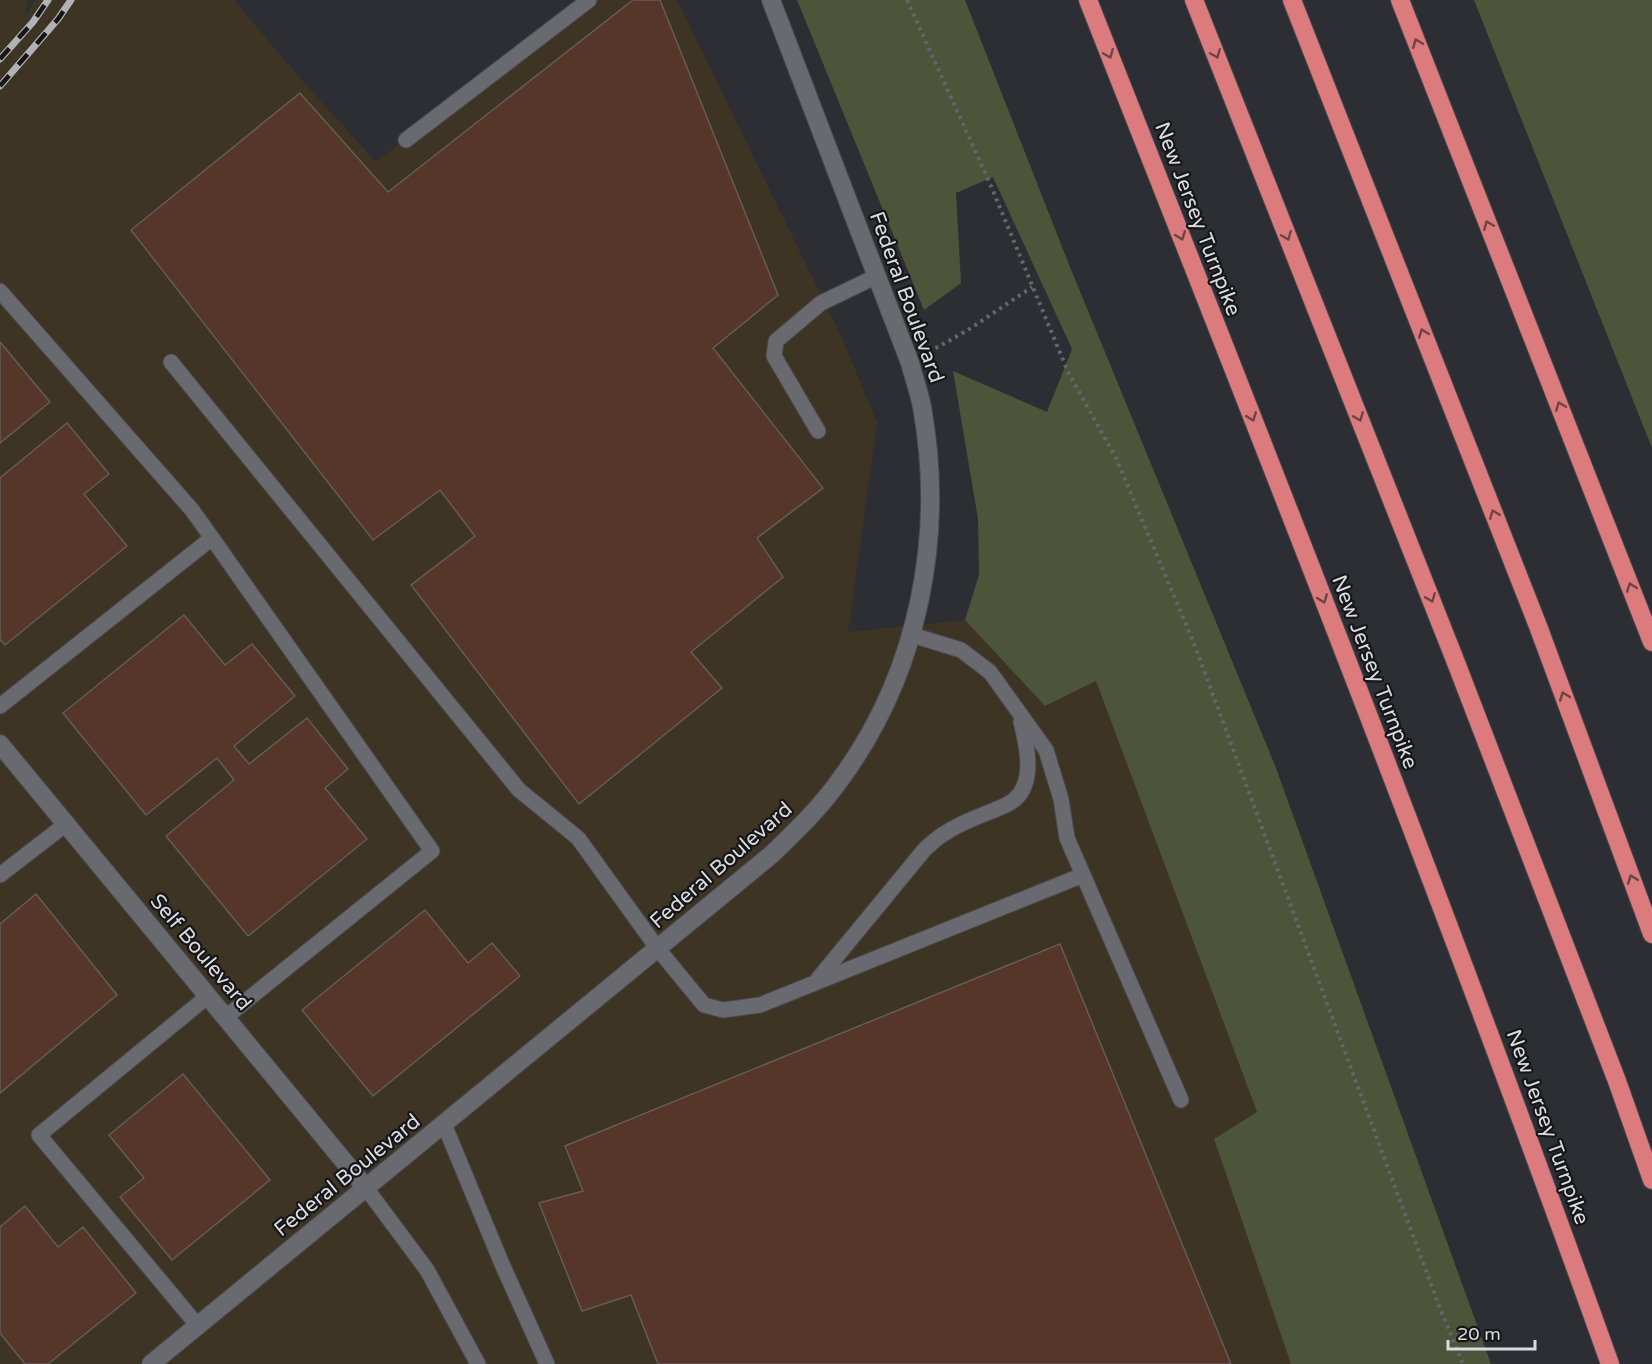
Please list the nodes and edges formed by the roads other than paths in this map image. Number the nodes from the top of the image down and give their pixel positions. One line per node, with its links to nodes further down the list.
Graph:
1 (589, 0): 7 (lane)
2 (771, 0): 8 (street, Federal Boulevard)
3 (1088, 0): 34 (highway, New Jersey Turnpike, one-way to 34)
4 (1194, 0): 28 (highway, one-way to 28)
5 (1292, 0): 21 (highway, one-way to 5)
6 (1400, 0): 14 (highway, one-way to 6)
7 (406, 140)
8 (877, 276): 11 (lane); 13 (street, Federal Boulevard)
9 (0, 291): 12 (lane)
10 (171, 362): 22 (lane)
11 (818, 431)
12 (212, 538): 15 (lane); 25 (lane)
13 (912, 635): 16 (lane); 22 (street, Federal Boulevard)
14 (1652, 642)
15 (0, 706)
16 (1019, 713): 20 (lane); 23 (lane)
17 (0, 744): 18 (street, Self Boulevard)
18 (66, 824): 19 (lane); 24 (street, Self Boulevard)
19 (0, 875)
20 (1083, 876): 23 (lane); 26 (lane)
21 (1652, 934)
22 (658, 949): 23 (lane); 27 (street, Federal Boulevard)
23 (815, 982)
24 (208, 996): 25 (street, Self Boulevard); 30 (lane)
25 (226, 1017): 29 (street, Self Boulevard)
26 (1181, 1100)
27 (444, 1124): 29 (street, Federal Boulevard); 33 (lane)
28 (1652, 1180)
29 (366, 1188): 30 (street, Federal Boulevard); 32 (lane)
30 (198, 1326): 31 (street, Federal Boulevard)
31 (151, 1364)
32 (478, 1364)
33 (547, 1364)
34 (1610, 1364)

